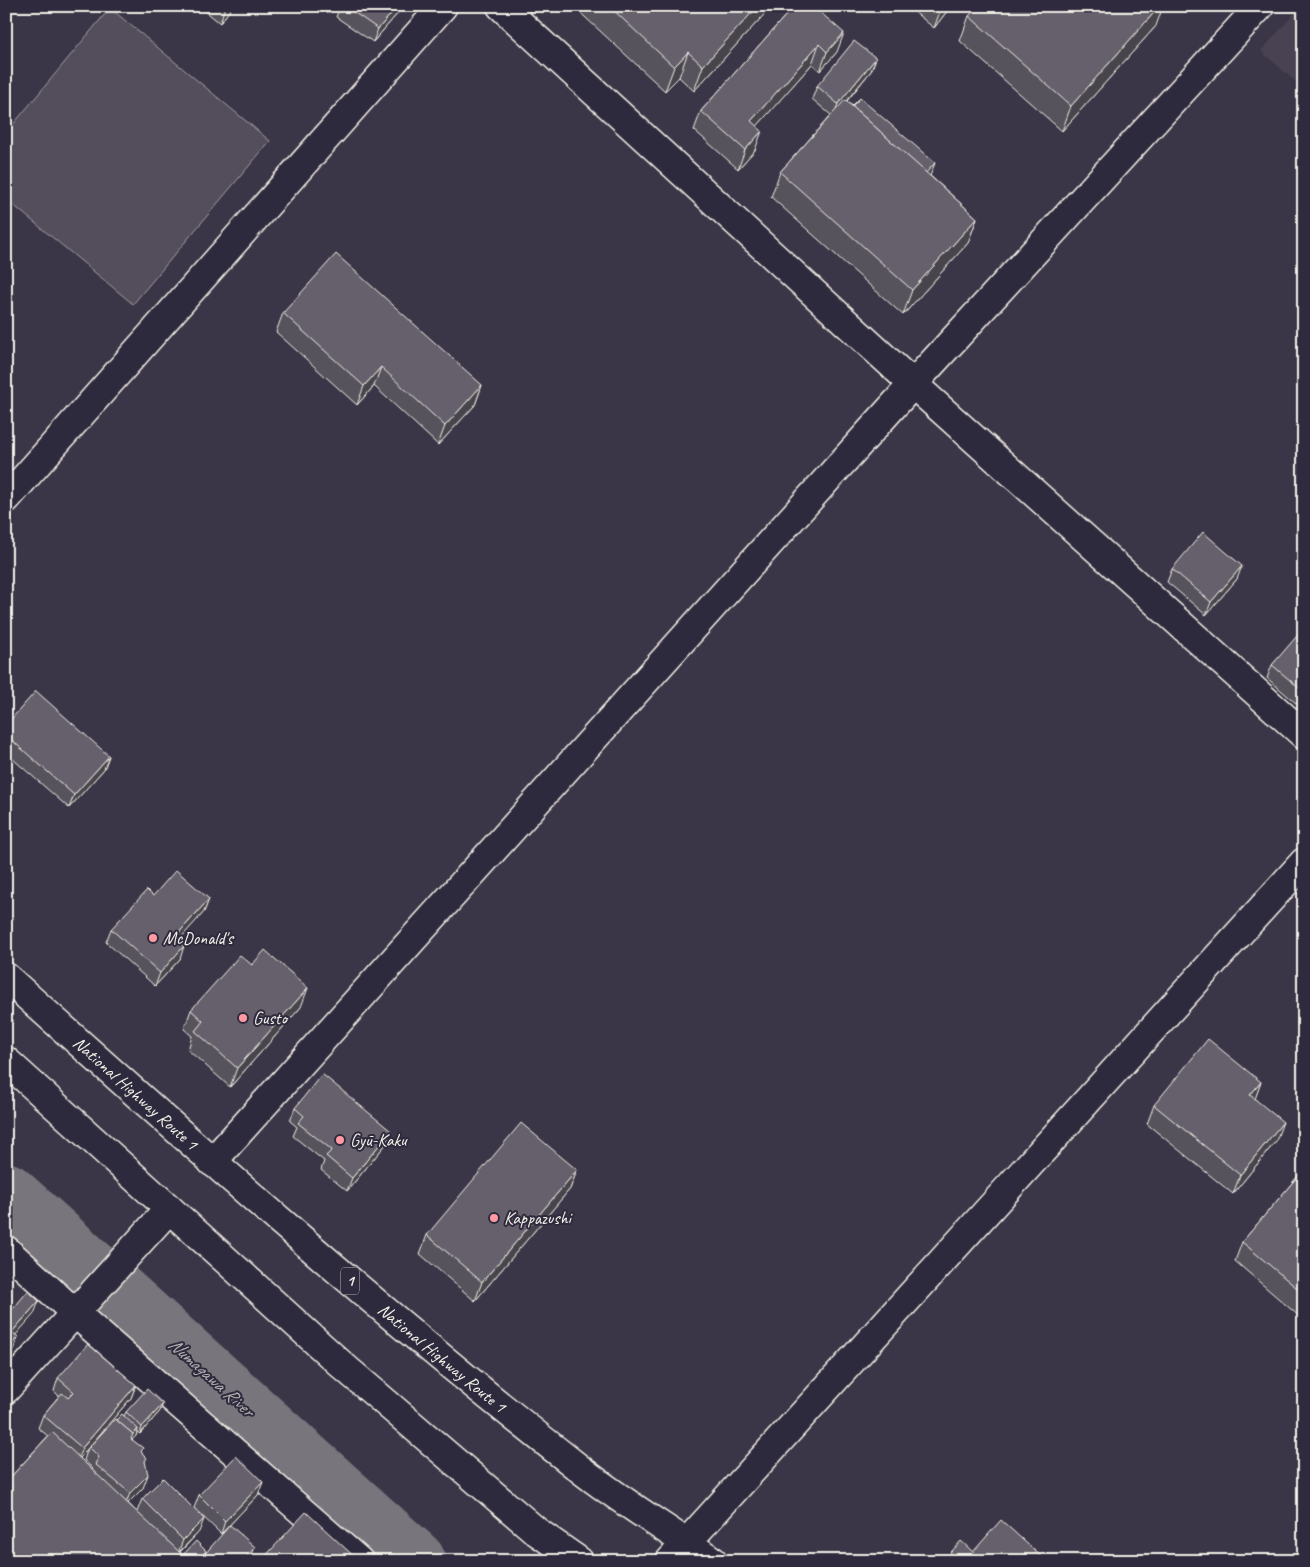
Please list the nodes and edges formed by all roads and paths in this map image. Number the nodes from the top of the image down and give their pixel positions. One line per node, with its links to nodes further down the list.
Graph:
1 (443, 6): 5 (main road)
2 (501, 6): 4 (main road)
3 (1260, 6): 4 (main road)
4 (913, 384): 6 (main road); 10 (main road)
5 (6, 500)
6 (1304, 735)
7 (1304, 862): 15 (main road)
8 (6, 977): 10 (main road, National Highway Route 1 / 1)
9 (6, 1061): 11 (main road)
10 (212, 1162): 15 (main road, National Highway Route 1 / 1)
11 (169, 1209): 13 (main road); 17 (main road)
12 (6, 1250): 13 (main road)
13 (79, 1308): 14 (main road); 16 (main road)
14 (6, 1388)
15 (678, 1552): 18 (main road, National Highway Route 1 / 1)
16 (359, 1561)
17 (579, 1561)
18 (713, 1561)

